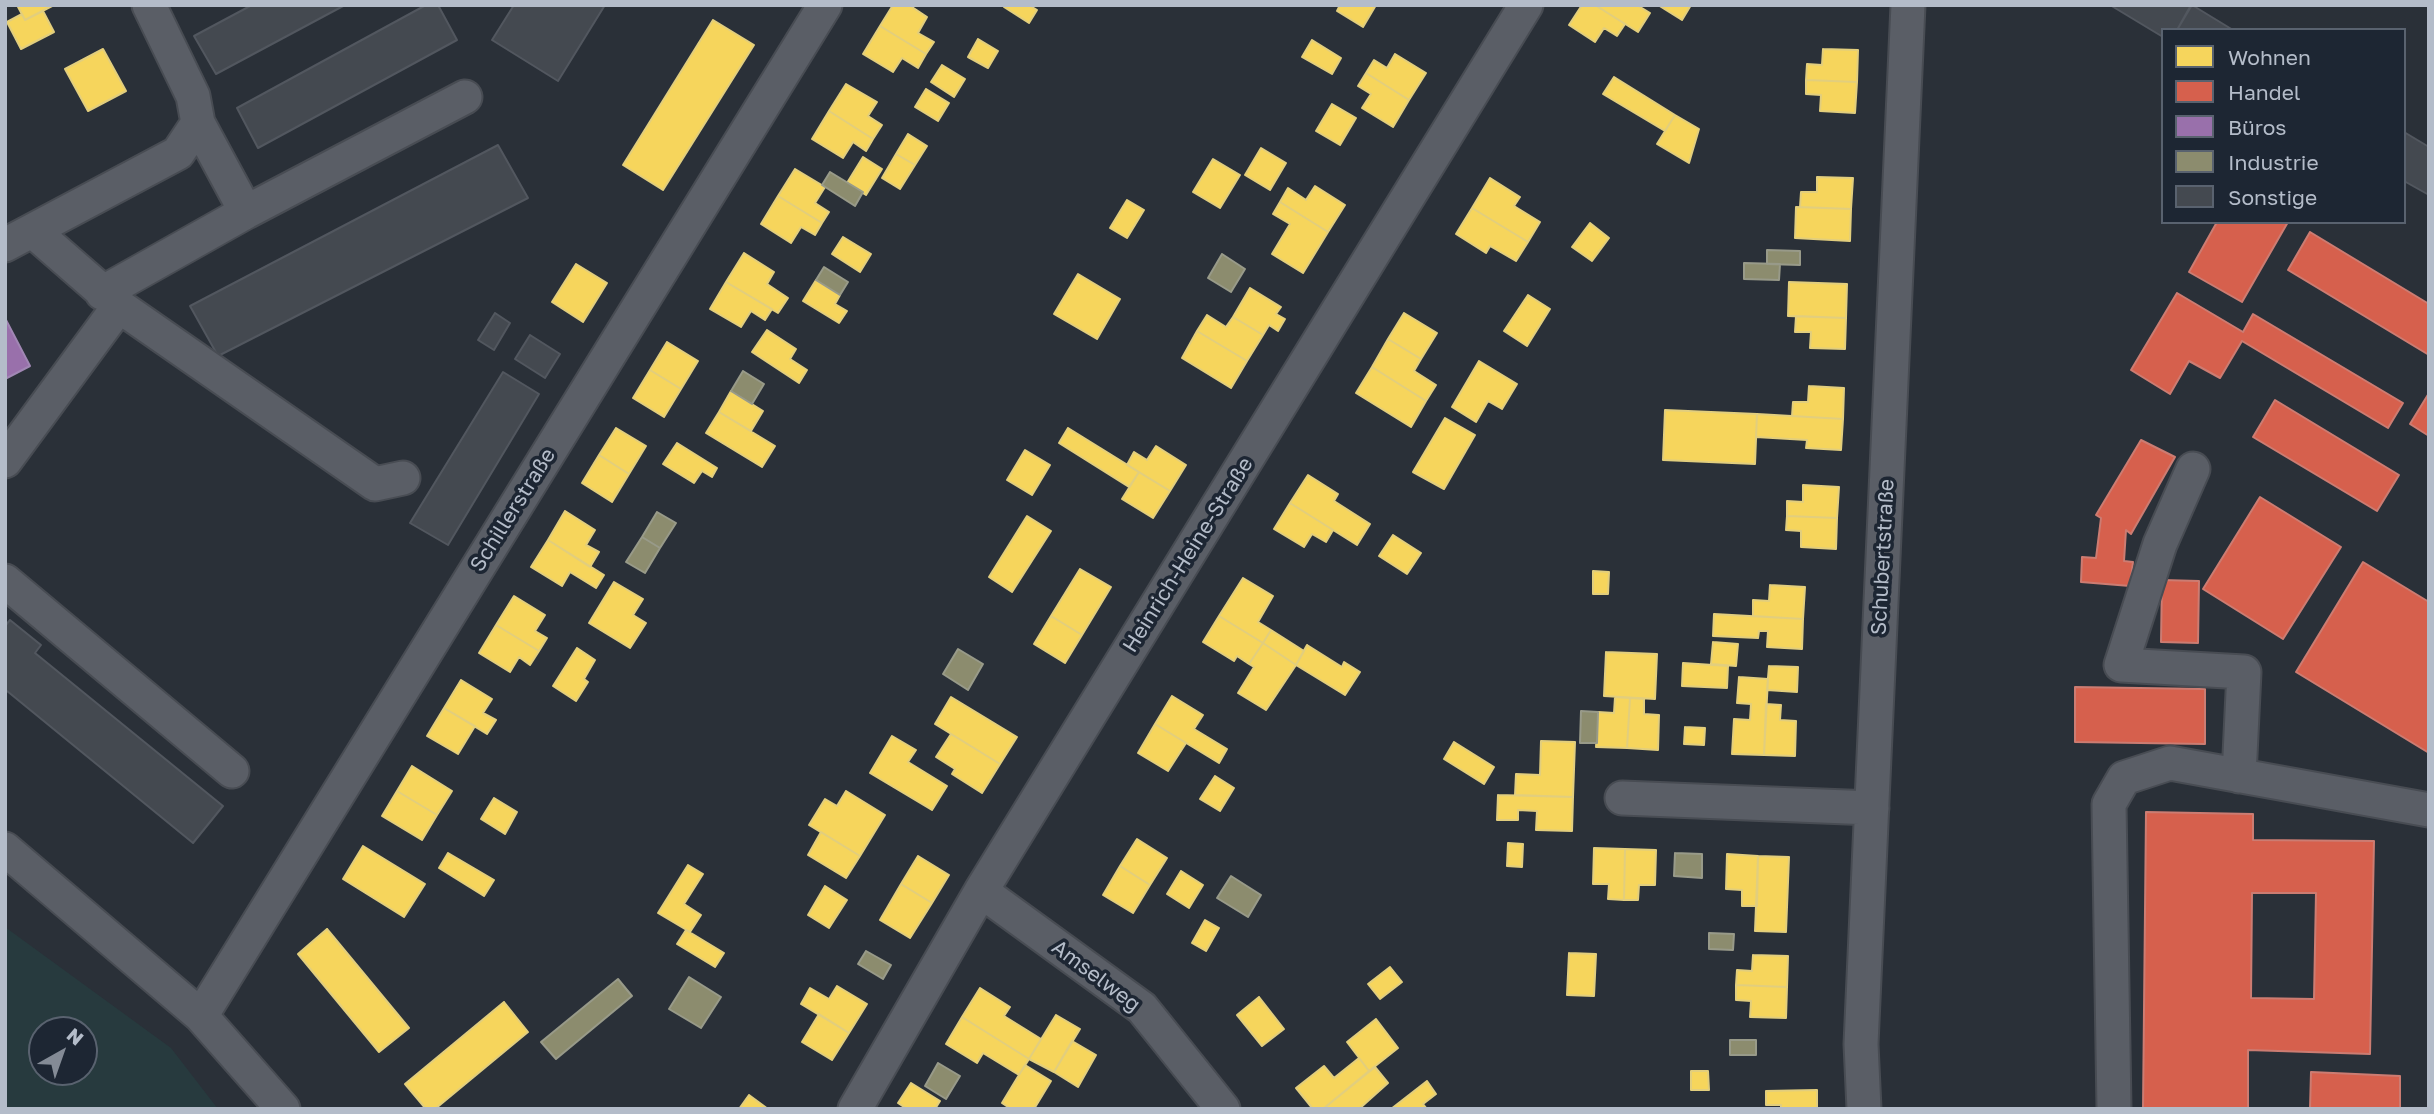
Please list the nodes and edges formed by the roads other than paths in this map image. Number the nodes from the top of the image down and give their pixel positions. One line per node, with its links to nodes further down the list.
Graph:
1 (825, 5): 21 (street, Schillerstraße)
2 (1526, 5): 20 (street, Heinrich-Heine-Straße)
3 (1908, 5): 17 (street, Schubertstraße)
4 (152, 6): 6 (street)
5 (465, 97): 7 (street)
6 (198, 122): 7 (street); 8 (street)
7 (246, 212): 9 (street)
8 (19, 238): 9 (street)
9 (110, 299): 10 (street); 12 (street)
10 (5, 461)
11 (2193, 469): 15 (street)
12 (403, 478)
13 (5, 581): 14 (street)
14 (232, 771)
15 (2239, 776): 18 (street); 26 (street)
16 (1622, 798): 17 (street)
17 (1872, 808): 25 (street, Schubertstraße)
18 (2429, 810)
19 (5, 849): 21 (street)
20 (981, 891): 23 (street, Heinrich-Heine-Straße); 24 (street, Amselweg)
21 (201, 1016): 22 (street)
22 (283, 1109)
23 (855, 1109)
24 (1223, 1109)
25 (1864, 1109)
26 (2114, 1109)

